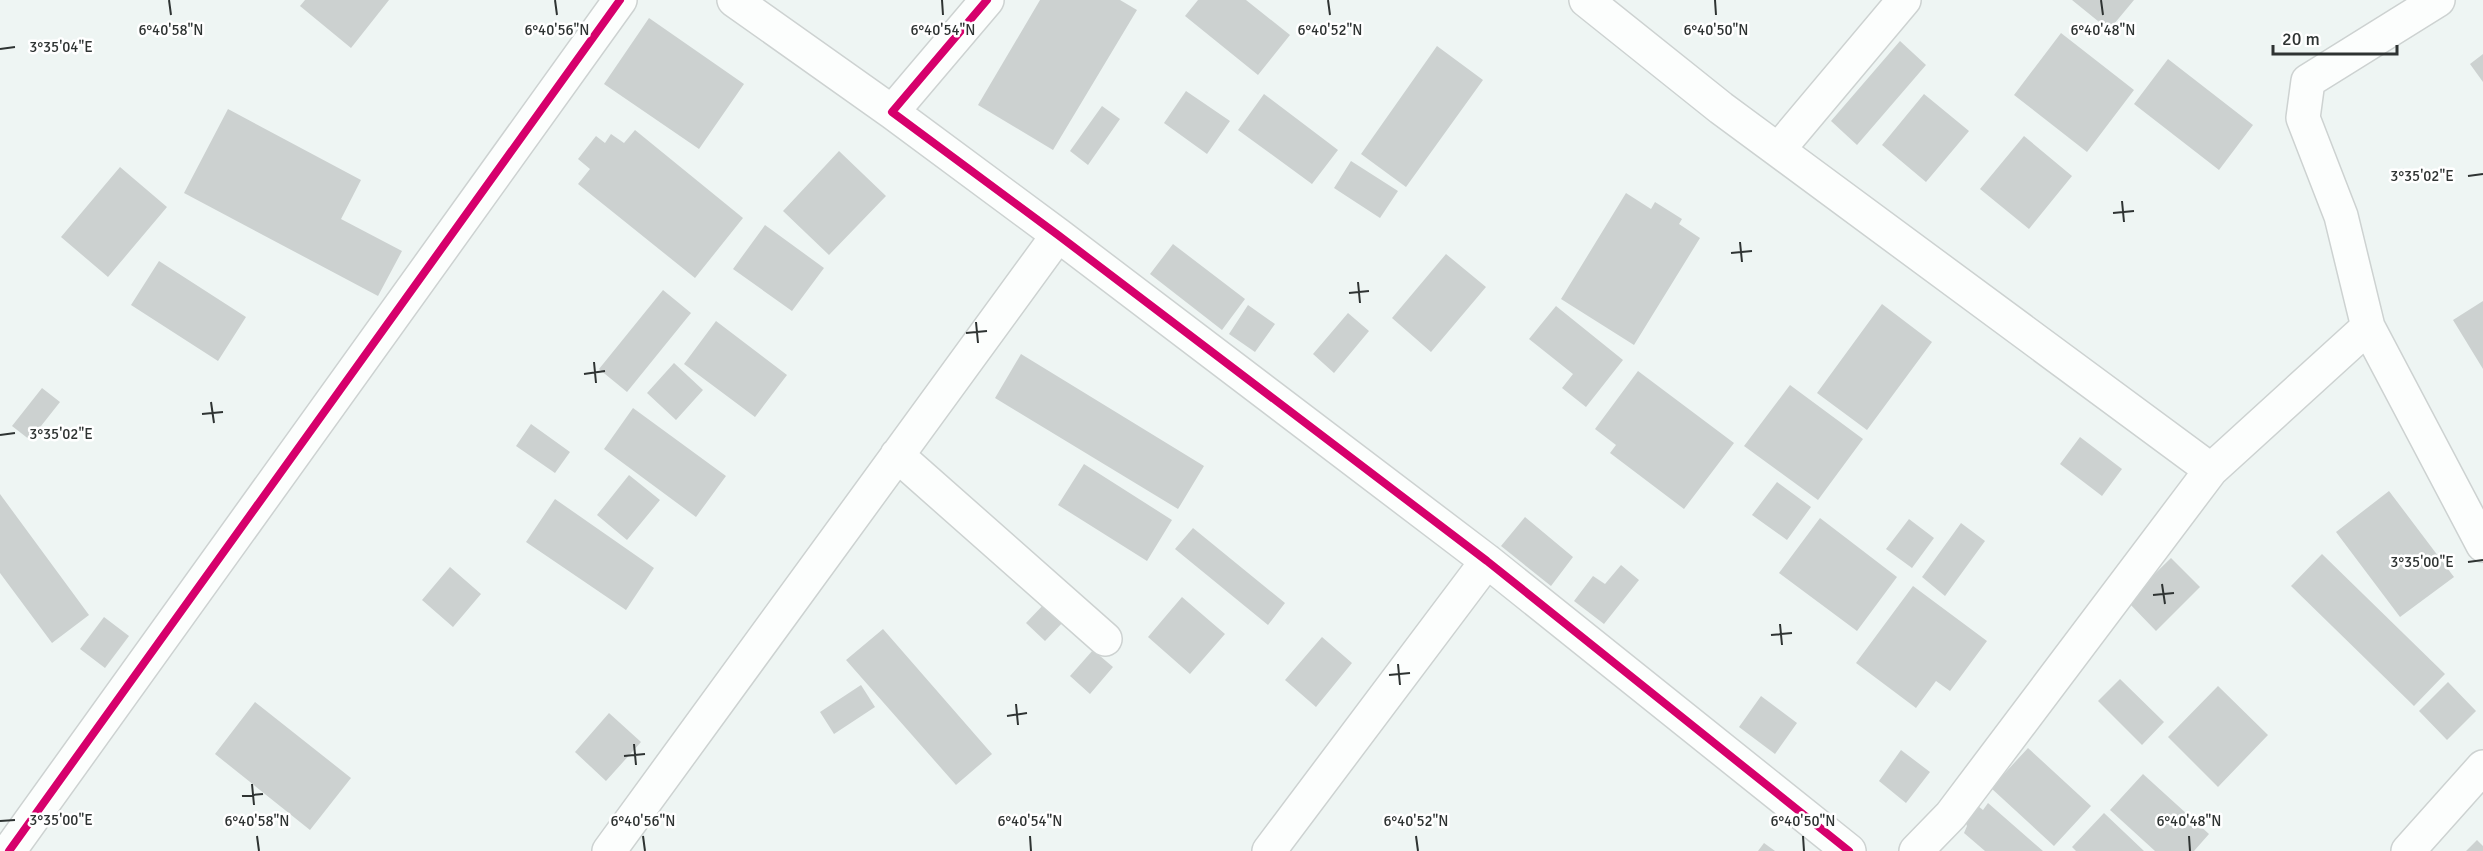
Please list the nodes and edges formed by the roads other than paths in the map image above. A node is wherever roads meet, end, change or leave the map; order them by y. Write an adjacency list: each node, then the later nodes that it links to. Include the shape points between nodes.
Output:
1 (620, 0): 17 (street)
2 (734, 0): 7 (street)
3 (987, 0): 7 (street)
4 (1586, 0): 8 (street)
5 (1904, 0): 8 (street)
6 (2438, 0): 10 (street, via 2308,81 2303,118 2341,216)
7 (892, 112): 9 (street)
8 (1778, 150): 12 (street)
9 (1058, 235): 11 (street); 14 (street)
10 (2368, 327): 12 (street); 13 (street)
11 (897, 455): 15 (street); 18 (street)
12 (2211, 470): 21 (street, via 1951,815)
13 (2483, 545)
14 (1487, 561): 19 (street); 20 (street)
15 (1106, 639)
16 (2483, 767): 22 (street)
17 (9, 851)
18 (609, 851)
19 (1269, 851)
20 (1849, 851)
21 (1916, 851)
22 (2408, 851)

